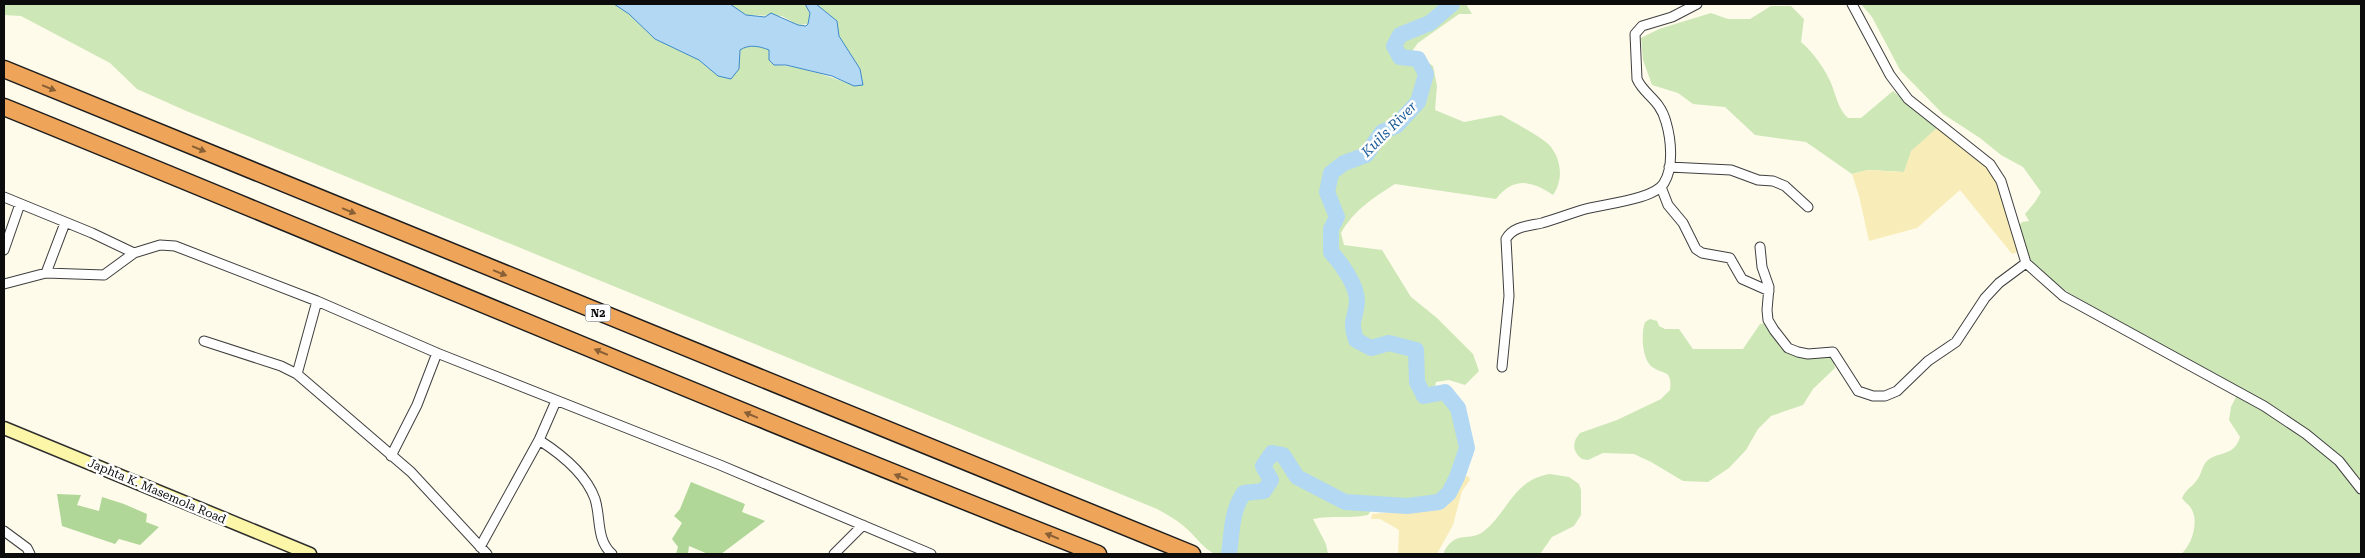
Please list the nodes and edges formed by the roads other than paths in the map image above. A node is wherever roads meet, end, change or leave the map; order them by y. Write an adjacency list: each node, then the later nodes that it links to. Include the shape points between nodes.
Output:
1 (1697, 4): 5 (street, via 1672,17 1642,26 1635,34 1637,79 1659,104 1666,121)
2 (1852, 4): 14 (street, via 1890,75 1908,99 1990,164 2001,181)
3 (4, 69): 39 (highway, N2, one-way to 39)
4 (4, 107): 38 (highway, one-way to 4, via 841,453)
5 (1669, 167): 6 (street); 9 (street, via 1731,170 1758,180 1773,181 1785,186)
6 (1661, 187): 17 (street, via 1668,205 1696,249 1730,258 1742,279); 21 (street, via 1628,201 1583,209 1516,228 1509,233 1505,245 1509,296)
7 (4, 197): 8 (street)
8 (20, 204): 10 (street); 12 (street)
9 (1808, 207)
10 (65, 223): 13 (street); 15 (street)
11 (1760, 247): 17 (street)
12 (4, 250)
13 (134, 253): 15 (street, via 104,275); 18 (street, via 160,245 175,246)
14 (2026, 263): 17 (street, via 1999,282 1950,347 1928,361 1897,391 1885,396 1858,391 1833,352 1808,354 1788,348 1768,320); 27 (street, via 2063,296 2264,406 2306,434 2339,461)
15 (46, 273): 16 (street)
16 (4, 284)
17 (1769, 291)
18 (318, 301): 20 (street); 22 (street)
19 (204, 341): 22 (street)
20 (437, 353): 23 (street); 26 (street, via 417,405)
21 (1502, 367)
22 (297, 374): 26 (street)
23 (556, 401): 25 (street); 28 (street)
24 (4, 428): 33 (main road, Japhta K. Masemola Road)
25 (539, 440): 30 (street); 31 (street, via 577,471 593,494)
26 (391, 456): 30 (street, via 411,472)
27 (2361, 489)
28 (863, 525): 36 (street); 37 (street)
29 (4, 531): 32 (street, via 27,548)
30 (480, 547): 34 (street)
31 (602, 550): 35 (street)
32 (30, 554)
33 (310, 554)
34 (487, 554)
35 (612, 554)
36 (834, 554)
37 (931, 554)
38 (1098, 554)
39 (1192, 554)

